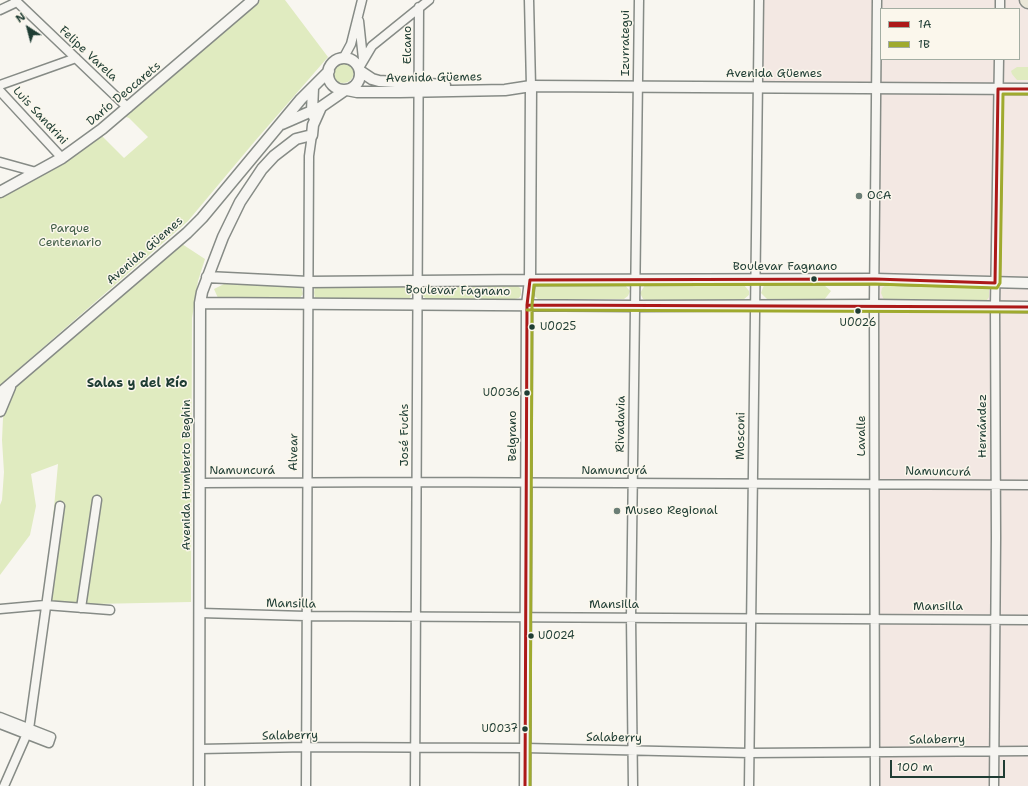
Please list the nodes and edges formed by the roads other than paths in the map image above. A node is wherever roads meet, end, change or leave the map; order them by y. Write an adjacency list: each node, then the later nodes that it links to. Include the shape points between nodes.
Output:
1 (253, 0): 28 (street, Darío Deocarets)
2 (362, 0): 11 (street)
3 (428, 0): 9 (street)
4 (529, 0): 18 (street)
5 (639, 0): 19 (street, Izurrategui)
6 (759, 0): 20 (street, Mosconi)
7 (877, 0): 21 (street, Lavalle)
8 (16, 1): 10 (street); 13 (street, Felipe Varela)
9 (420, 7): 15 (street, via 372,46); 23 (street, Elcano)
10 (0, 10)
11 (358, 18): 12 (street, via 351,44); 15 (street)
12 (344, 57): 15 (street); 16 (street, via 333,63)
13 (76, 58): 17 (street); 28 (street, Felipe Varela)
14 (999, 60): 24 (street, Hernández)
15 (361, 66): 23 (street, Avenida Güemes, via 372,79); 26 (street, via 359,78)
16 (329, 71): 22 (street, Avenida Güemes); 26 (street, via 328,76 333,85)
17 (0, 85)
18 (531, 86): 19 (street, Avenida Güemes); 23 (street, Avenida Güemes); 39 (street, Belgrano)
19 (638, 86): 20 (street, Avenida Güemes); 40 (street, Rivadavia)
20 (758, 87): 21 (street, Avenida Güemes); 41 (street, Mosconi)
21 (877, 87): 24 (street, Avenida Güemes); 37 (street, Lavalle)
22 (313, 88): 29 (street, Alvear); 30 (street, Avenida Güemes)
23 (420, 88): 26 (street, Avenida Güemes, via 358,92); 38 (street, José Fuchs)
24 (998, 89): 25 (street, Avenida Güemes); 43 (street, Hernández)
25 (1028, 89)
26 (346, 90): 29 (street, Avenida Güemes)
27 (0, 91): 32 (street, Luis Sandrini)
28 (128, 108): 32 (street, Darío Deocarets)
29 (316, 113): 30 (street, Avenida Güemes); 31 (street, Alvear)
30 (280, 125): 54 (street, Avenida Güemes, via 187,233)
31 (312, 135): 36 (street, Avenida Humberto Beghin, via 287,144 262,169 231,218); 42 (street, Alvear)
32 (62, 158): 34 (street, Darío Deocarets)
33 (0, 162): 34 (street)
34 (36, 172): 35 (street, Darío Deocarets)
35 (0, 192)
36 (207, 278): 42 (street, Boulevar Fagnano); 45 (street, Avenida Humberto Beghin)
37 (875, 279): 41 (street, Boulevar Fagnano); 43 (street, Boulevar Fagnano); 50 (street, Lavalle)
38 (417, 280): 39 (street, Boulevar Fagnano); 42 (street, Boulevar Fagnano); 46 (street, José Fuchs)
39 (530, 280): 40 (street, Boulevar Fagnano); 48 (street, Belgrano)
40 (635, 280): 41 (street, Boulevar Fagnano); 51 (street, Rivadavia)
41 (757, 280): 49 (street, Mosconi)
42 (308, 282): 47 (street, Alvear)
43 (995, 283): 44 (street, Boulevar Fagnano); 52 (street, Hernández)
44 (1028, 283)
45 (200, 303): 47 (street, Boulevar Fagnano); 58 (street, Avenida Humberto Beghin)
46 (417, 303): 47 (street, Boulevar Fagnano); 48 (street, Boulevar Fagnano); 57 (street, José Fuchs)
47 (309, 305): 59 (street, Alvear)
48 (527, 305): 51 (street, Boulevar Fagnano); 60 (street, Belgrano)
49 (756, 305): 50 (street, Boulevar Fagnano); 51 (street, Boulevar Fagnano); 62 (street, Mosconi)
50 (874, 305): 52 (street, Boulevar Fagnano); 63 (street, Lavalle)
51 (636, 306): 61 (street, Rivadavia)
52 (995, 307): 53 (street, Boulevar Fagnano); 64 (street, Hernández)
53 (1028, 307)
54 (12, 383): 55 (street, Avenida Güemes); 56 (street)
55 (0, 393)
56 (0, 411)
57 (417, 482): 59 (street, Namuncurá); 60 (street, Namuncurá); 74 (street, José Fuchs)
58 (200, 483): 59 (street, Namuncurá); 72 (street, Avenida Humberto Beghin)
59 (306, 483): 73 (street, Alvear)
60 (526, 483): 61 (street, Namuncurá); 75 (street, Belgrano)
61 (632, 484): 62 (street, Namuncurá); 76 (street, Rivadavia)
62 (752, 484): 63 (street, Namuncurá); 77 (street, Mosconi)
63 (874, 484): 64 (street, Namuncurá); 78 (street, Lavalle)
64 (996, 485): 65 (street, Namuncurá); 79 (street, Hernández)
65 (1028, 485)
66 (97, 500): 69 (street)
67 (60, 506): 68 (street)
68 (45, 605): 69 (street); 70 (street); 83 (street)
69 (81, 608): 71 (street)
70 (0, 609)
71 (110, 610)
72 (200, 614): 73 (street, Mansilla); 87 (street, Avenida Humberto Beghin)
73 (305, 616): 74 (street, Mansilla); 84 (street, Alvear)
74 (415, 617): 75 (street, Mansilla); 85 (street, José Fuchs)
75 (525, 617): 76 (street, Mansilla); 86 (street, Belgrano)
76 (630, 617): 77 (street, Mansilla); 88 (street, Rivadavia)
77 (752, 618): 78 (street, Mansilla); 91 (street, Mosconi)
78 (874, 619): 79 (street, Mansilla); 92 (street, Lavalle)
79 (996, 619): 80 (street, Mansilla); 89 (street, Hernández)
80 (1028, 620)
81 (0, 717): 83 (street)
82 (0, 724): 83 (street)
83 (27, 732): 93 (street)
84 (306, 747): 85 (street, Salaberry); 87 (street, Salaberry); 95 (street, Alvear)
85 (415, 748): 86 (street, Salaberry); 96 (street, José Fuchs)
86 (525, 748): 88 (street, Salaberry); 97 (street, Belgrano)
87 (199, 749): 94 (street, Avenida Humberto Beghin)
88 (633, 751): 91 (street, Salaberry); 98 (street, Rivadavia)
89 (994, 751): 90 (street, Salaberry); 92 (street, Salaberry); 101 (street, Hernández)
90 (1028, 751)
91 (749, 753): 92 (street, Salaberry); 99 (street, Mosconi)
92 (875, 753): 100 (street, Lavalle)
93 (4, 786)
94 (199, 786)
95 (306, 786)
96 (415, 786)
97 (525, 786)
98 (633, 786)
99 (749, 786)
100 (875, 786)
101 (994, 786)

